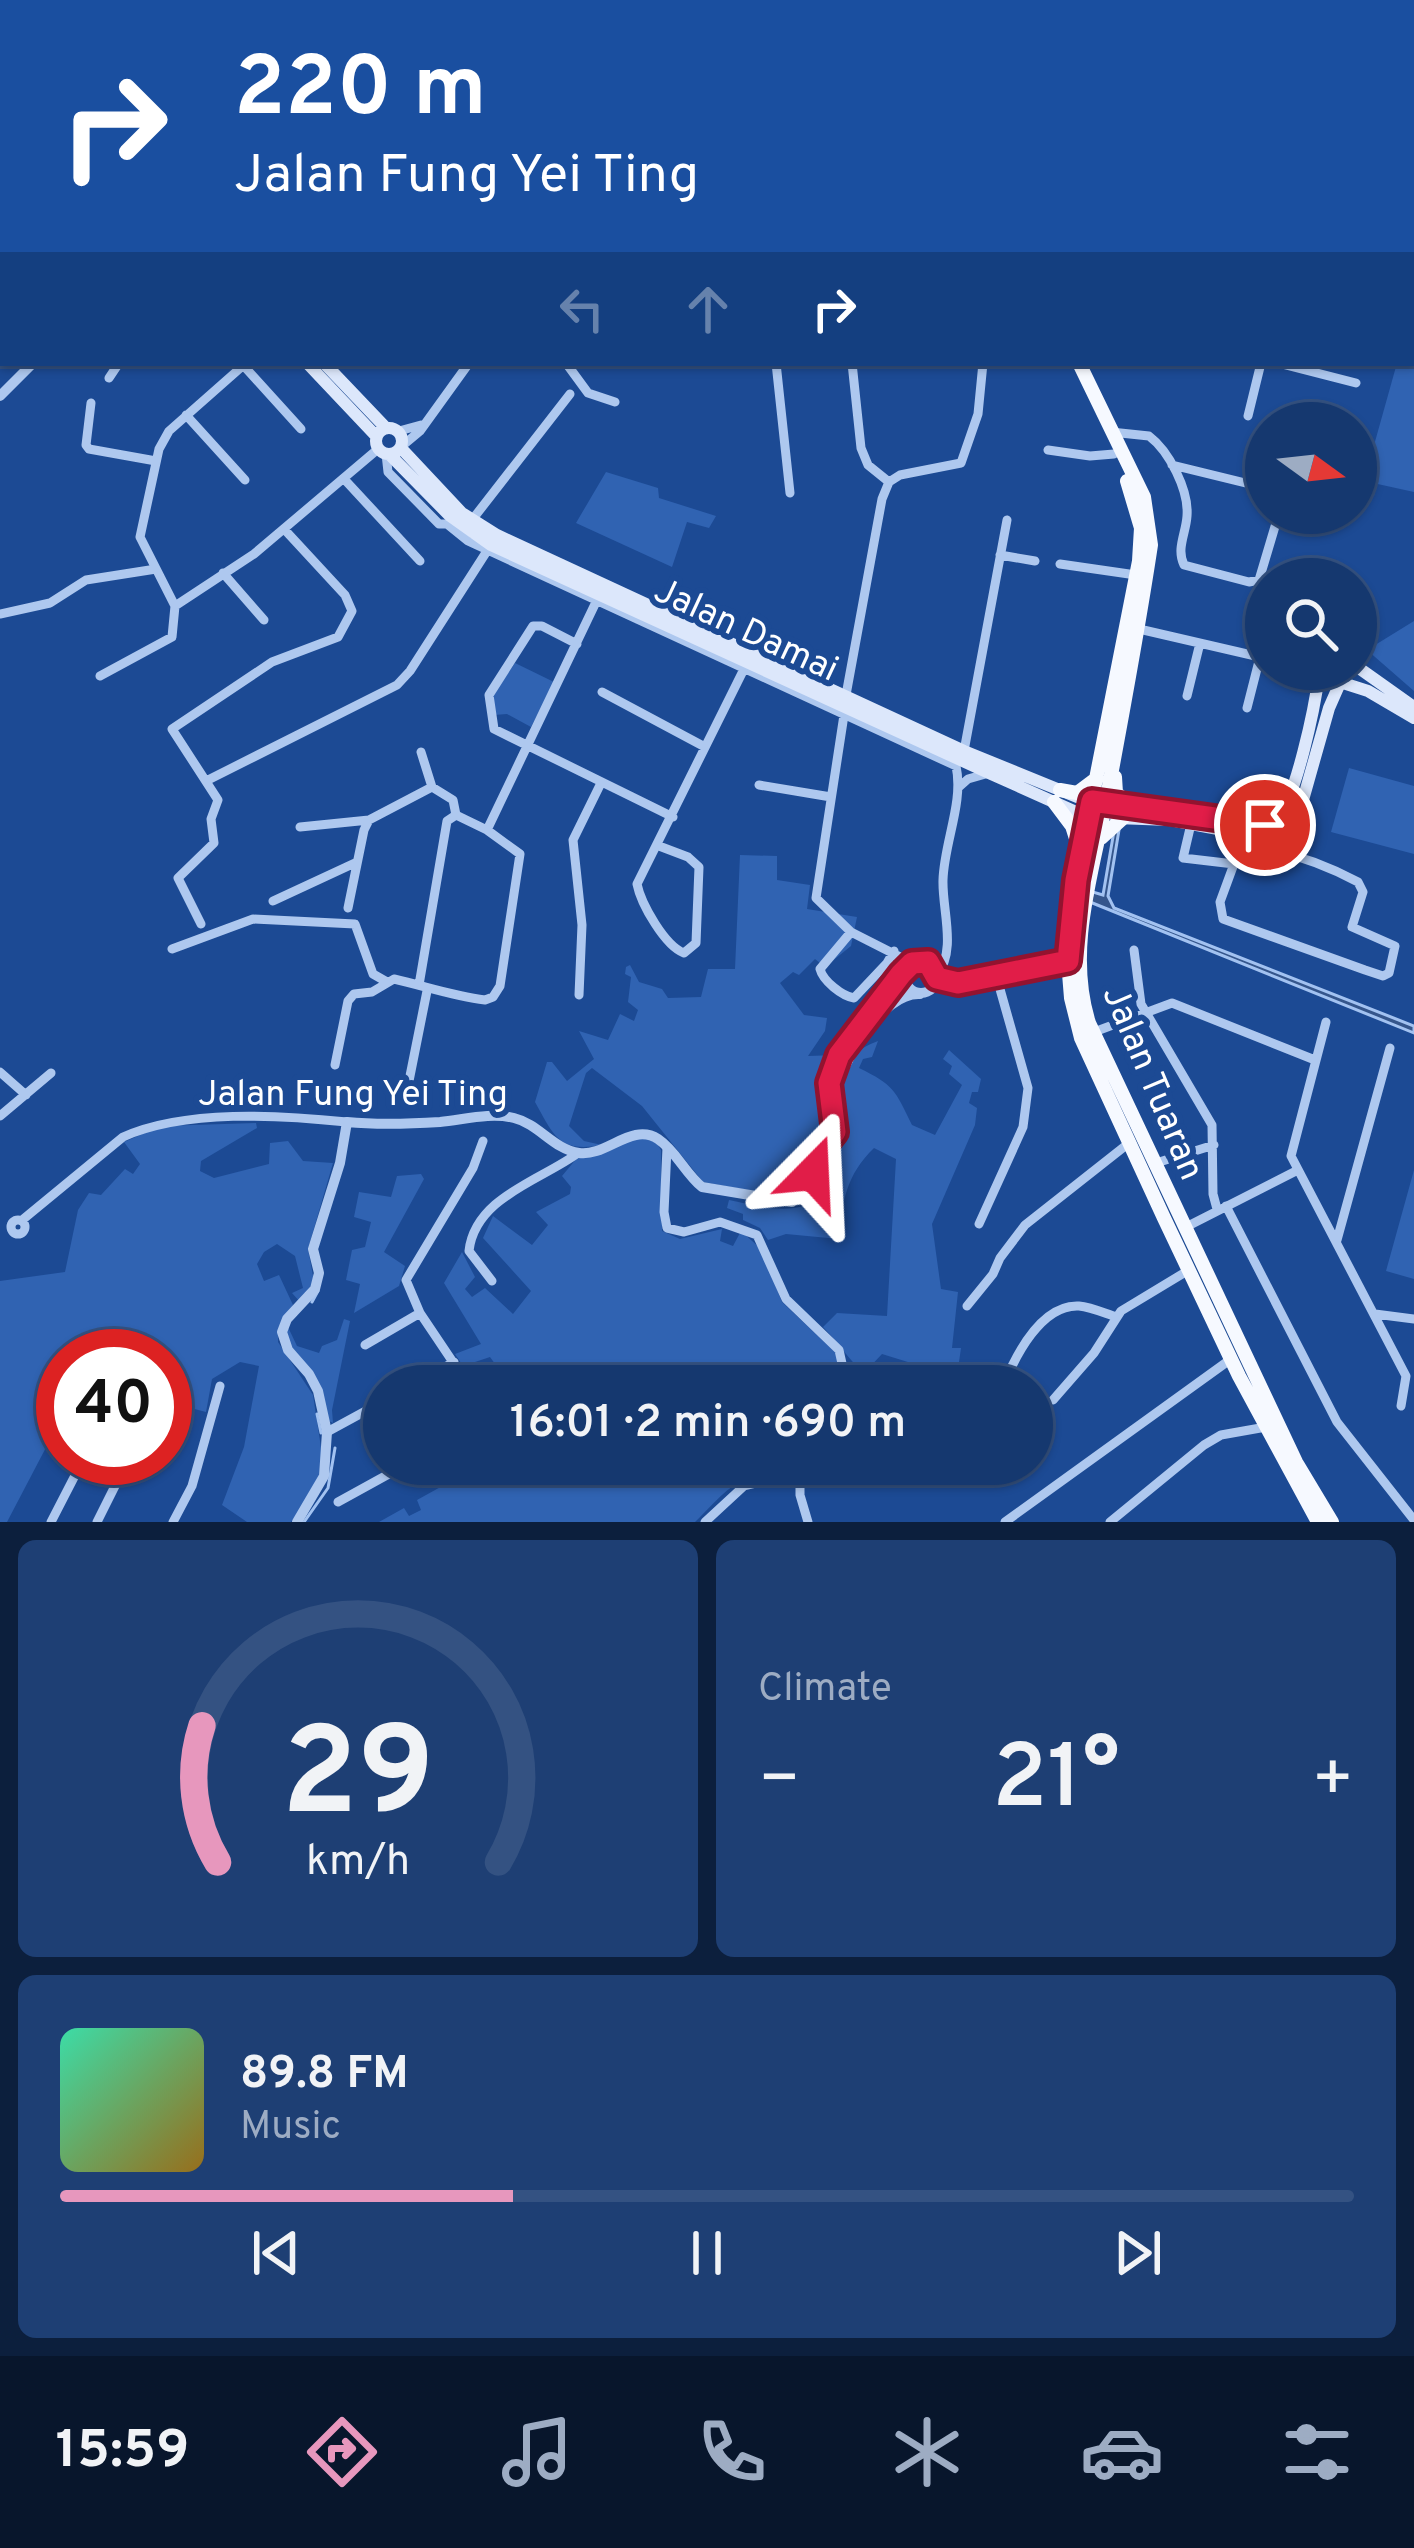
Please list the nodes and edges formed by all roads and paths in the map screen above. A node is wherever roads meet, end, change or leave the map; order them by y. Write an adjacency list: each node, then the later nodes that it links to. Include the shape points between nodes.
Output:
1 (30, 366): 19 (street)
2 (117, 366): 16 (street)
3 (243, 366): 23 (street)
4 (247, 366): 24 (street)
5 (310, 366): 26 (main road, Jalan Damai)
6 (326, 366): 26 (main road, Jalan Damai)
7 (463, 366): 26 (street, via 424,424)
8 (568, 366): 20 (street, via 588,393)
9 (776, 366): 35 (street)
10 (852, 366): 33 (street, via 861,448)
11 (982, 366): 33 (street, via 963,460)
12 (1076, 366): 28 (main road, Jalan Tuaran)
13 (1077, 366): 25 (main road, Jalan Tuaran)
14 (1261, 366): 21 (street)
15 (1290, 366): 17 (street)
16 (109, 378)
17 (1356, 383)
18 (570, 394): 37 (street)
19 (0, 396)
20 (615, 402)
21 (1252, 402)
22 (91, 403): 29 (street, via 89,448)
23 (186, 416): 29 (street, via 162,439); 31 (street)
24 (301, 429)
25 (1111, 432): 30 (street, via 1154,438); 53 (main road, Jalan Tuaran, via 1150,521)
26 (390, 443): 32 (street); 36 (main road, Jalan Damai); 37 (main road, Jalan Damai)
27 (1048, 450): 28 (street)
28 (1114, 454): 48 (main road, Jalan Tuaran, via 1141,528)
29 (156, 461): 46 (street, via 140,537)
30 (1172, 465): 34 (street); 40 (street, via 1188,508 1184,565 1256,582)
31 (245, 480)
32 (345, 480): 39 (street); 44 (street)
33 (889, 482): 63 (street)
34 (1245, 483)
35 (790, 494)
36 (448, 520): 41 (street); 74 (main road, Jalan Damai)
37 (472, 520): 63 (main road, Jalan Damai)
38 (1006, 520): 42 (street)
39 (284, 530): 47 (street); 76 (street, via 345,595 350,619 338,637 272,662 175,725 173,734)
40 (1274, 534)
41 (487, 551): 49 (street); 76 (street, via 397,685)
42 (1000, 555): 43 (street); 72 (street)
43 (1035, 560)
44 (420, 561)
45 (1060, 564): 48 (street)
46 (156, 569): 50 (street); 51 (street, via 86,580 50,603)
47 (223, 573): 50 (street); 52 (street)
48 (1136, 575): 75 (main road, Jalan Tuaran)
49 (596, 602): 55 (street); 56 (street)
50 (175, 606): 57 (street, via 172,637)
51 (0, 614)
52 (264, 620)
53 (1139, 629): 54 (street); 69 (main road, Jalan Tuaran)
54 (1200, 643): 64 (street); 66 (street, via 1260,657)
55 (577, 644): 70 (street); 70 (street, via 533,626 489,695 494,729)
56 (744, 668): 67 (street); 71 (street)
57 (100, 676)
58 (1377, 683): 65 (main road)
59 (1314, 690): 84 (main road, via 1289,797 1275,823)
60 (1339, 690): 88 (main road, via 1292,829 1270,839)
61 (1365, 690): 68 (main road)
62 (602, 692): 71 (street)
63 (846, 695): 72 (main road, Jalan Damai)
64 (1187, 696)
65 (1414, 707)
66 (1247, 709)
67 (844, 715): 80 (street, via 956,766); 82 (street)
68 (1414, 718)
69 (1118, 737): 83 (main road, Jalan Tuaran); 84 (main road, via 1114,789)
70 (527, 745): 77 (street); 90 (street)
71 (705, 747): 86 (street)
72 (964, 751): 81 (main road, Jalan Damai)
73 (422, 752): 79 (street)
74 (989, 773): 80 (street); 81 (main road, Jalan Damai)
75 (1097, 777): 81 (main road); 83 (main road, Jalan Tuaran)
76 (208, 780): 98 (street, via 218,800 214,843 178,878)
77 (601, 783): 86 (street); 111 (street, via 573,840)
78 (759, 785): 82 (street)
79 (432, 787): 85 (street, via 453,800); 87 (street)
80 (959, 787): 106 (street, via 943,865 947,951)
81 (1057, 796): 83 (main road, Jalan Damai); 95 (main road, via 1077,836)
82 (831, 797): 99 (street, via 815,893)
83 (1097, 808): 84 (main road, Jalan Damai); 92 (main road, Jalan Tuaran); 95 (main road, Jalan Tuaran)
84 (1127, 811): 88 (main road); 92 (main road)
85 (455, 815): 90 (street); 108 (street, via 447,821)
86 (673, 817): 91 (street)
87 (369, 820): 89 (street); 93 (street)
88 (1191, 824): 94 (street, via 1183,858)
89 (300, 827)
90 (487, 830): 108 (street, via 520,854 500,986 485,1000)
91 (659, 846): 91 (street, via 637,890 684,953 696,943 699,867)
92 (1096, 851): 110 (main road, Jalan Tuaran)
93 (357, 862): 96 (street); 97 (street)
94 (1234, 864): 94 (street, via 1244,845 1358,882 1364,892 1352,927 1395,946 1389,973 1223,919 1220,902)
95 (1076, 880): 103 (main road, Jalan Tuaran)
96 (273, 901)
97 (348, 908)
98 (201, 924)
99 (851, 932): 102 (street); 102 (street, via 820,969 847,997)
100 (172, 949): 107 (street, via 254,919 355,924 373,974)
101 (1134, 950): 112 (street)
102 (894, 951): 104 (street)
103 (1068, 961): 105 (street); 110 (main road); 126 (main road, Jalan Tuaran, via 1081,1038)
104 (910, 965): 106 (street, via 928,962); 109 (street, via 905,982); 118 (street)
105 (996, 974): 106 (street, via 958,983); 134 (street, via 1028,1088 1023,1127)
106 (937, 976): 109 (street)
107 (387, 982): 108 (street); 117 (street, via 350,996)
108 (423, 988): 121 (street)
109 (920, 994): 118 (street, via 894,1000)
110 (1080, 994): 114 (main road, Jalan Tuaran)
111 (579, 995)
112 (1144, 1011): 114 (street); 116 (street, via 1172,1003); 127 (street, via 1209,1118)
113 (1326, 1022): 116 (street)
114 (1094, 1032): 130 (main road, Jalan Tuaran)
115 (1390, 1048): 136 (street)
116 (1315, 1060): 131 (street, via 1291,1156)
117 (335, 1065)
118 (840, 1065): 128 (street, via 833,1138 792,1202 702,1187)
119 (0, 1072): 122 (street)
120 (51, 1073): 122 (street)
121 (409, 1081)
122 (26, 1095): 123 (street)
123 (0, 1116)
124 (347, 1122): 129 (street, Jalan Fung Yei Ting, via 507,1117); 133 (street, Jalan Fung Yei Ting, via 212,1119 138,1130); 157 (street, via 313,1249 315,1289 282,1332 318,1391)
125 (483, 1141): 140 (street, via 406,1280)
126 (1129, 1143): 137 (main road, Jalan Tuaran); 139 (street, via 1025,1225)
127 (1214, 1145): 130 (street); 132 (street, via 1213,1194)
128 (667, 1148): 129 (street, via 637,1134); 149 (street, via 667,1228 719,1222 757,1235 786,1299 839,1351)
129 (578, 1153): 138 (street, via 503,1197 478,1226 469,1251)
130 (1156, 1163): 135 (main road, Jalan Tuaran)
131 (1296, 1171): 132 (street); 136 (street)
132 (1221, 1208): 135 (street); 164 (street, via 1337,1422)
133 (21, 1221)
134 (979, 1224)
135 (1186, 1226): 144 (main road, Jalan Tuaran)
136 (1337, 1240): 141 (street)
137 (1189, 1270): 142 (street); 146 (main road, Jalan Tuaran)
138 (491, 1281)
139 (967, 1306)
140 (420, 1313): 145 (street); 147 (street)
141 (1375, 1314): 143 (street); 154 (street, via 1406,1376)
142 (1116, 1317): 150 (street, via 1082,1306 1058,1311); 153 (street)
143 (1414, 1318)
144 (1237, 1331): 151 (main road, via 1232,1339 1248,1374); 174 (main road, Jalan Tuaran)
145 (365, 1345)
146 (1231, 1359): 151 (main road, Jalan Tuaran); 171 (street)
147 (454, 1363): 148 (street)
148 (450, 1365)
149 (843, 1365)
150 (1014, 1365)
151 (1239, 1376): 156 (main road, Jalan Tuaran)
152 (220, 1386): 167 (street, via 192,1486)
153 (1053, 1400)
154 (1401, 1406)
155 (363, 1412): 157 (street)
156 (1266, 1427): 172 (street, via 1204,1445); 173 (main road, Jalan Tuaran)
157 (326, 1432): 168 (street, via 324,1476)
158 (70, 1485): 165 (street)
159 (116, 1485): 166 (street)
160 (369, 1485): 163 (street)
161 (747, 1485): 169 (street)
162 (801, 1485): 170 (street)
163 (338, 1502)
164 (1414, 1520)
165 (51, 1522)
166 (97, 1522)
167 (173, 1522)
168 (297, 1522)
169 (706, 1522)
170 (808, 1522)
171 (1005, 1522)
172 (1110, 1522)
173 (1318, 1522)
174 (1332, 1522)

